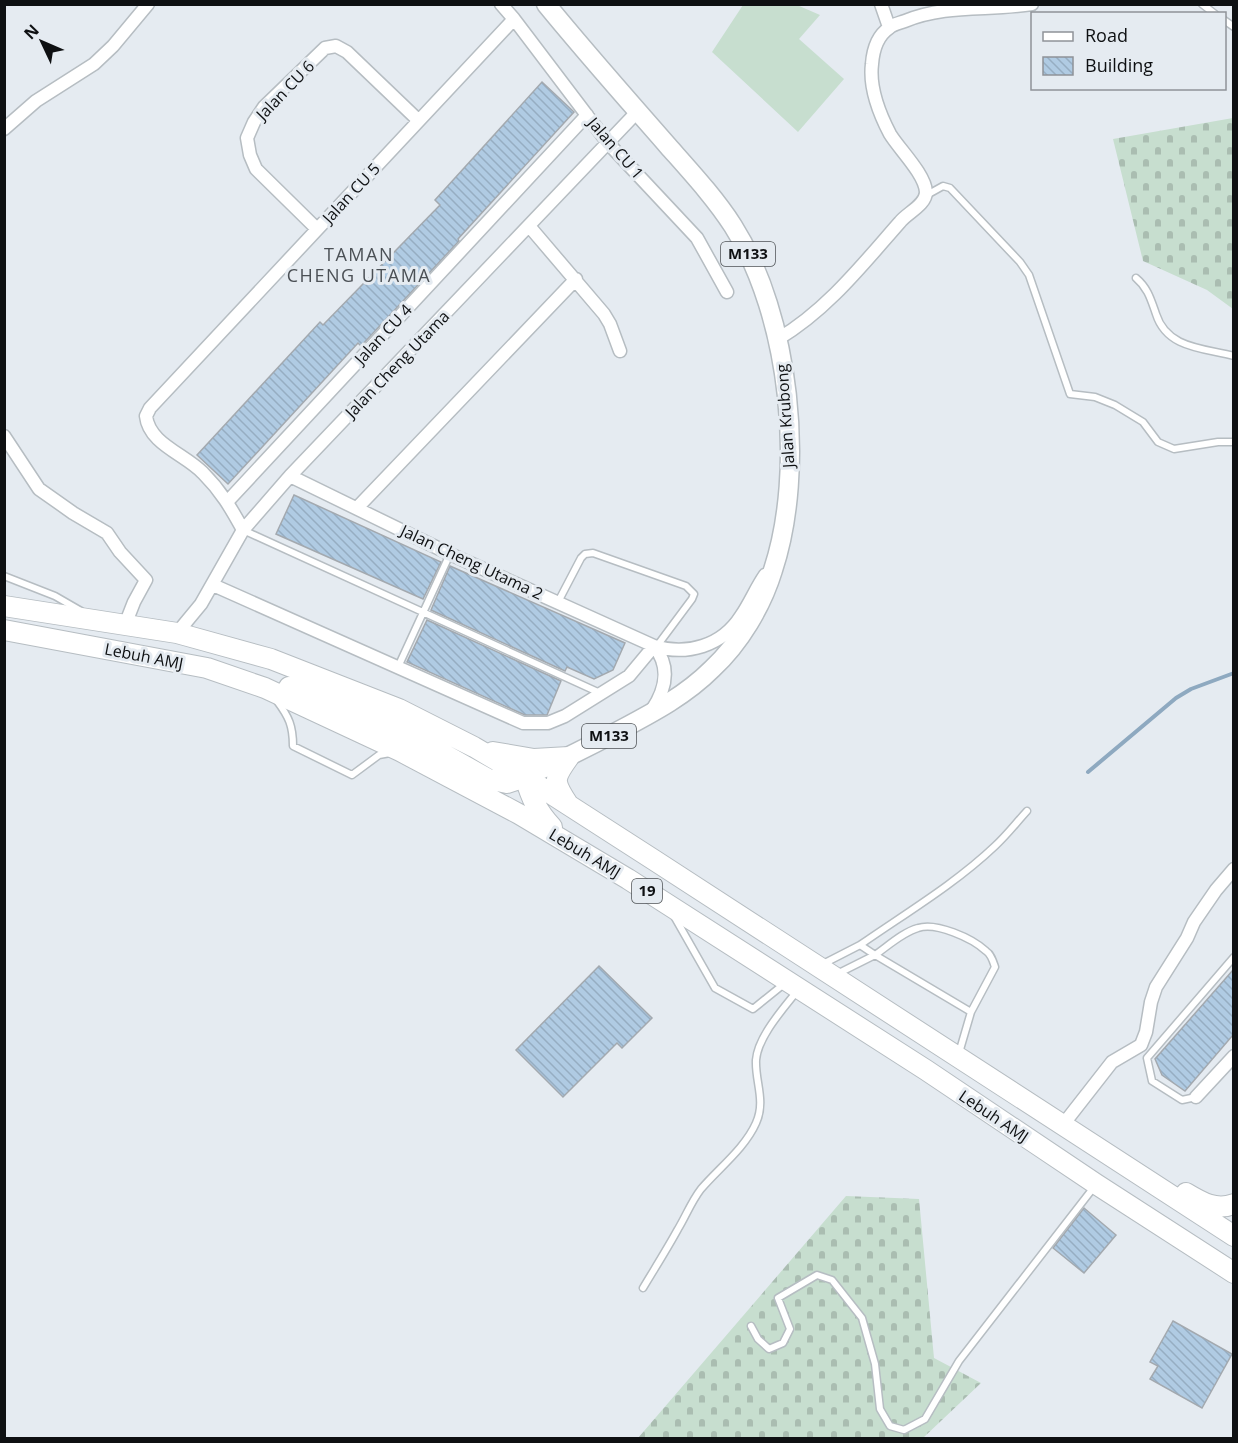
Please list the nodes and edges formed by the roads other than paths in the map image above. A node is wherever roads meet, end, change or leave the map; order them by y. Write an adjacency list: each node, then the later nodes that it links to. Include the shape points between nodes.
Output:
1 (148, 4): 11 (street, via 94,64 36,101)
2 (501, 4): 6 (street, Jalan CU 1)
3 (546, 4): 8 (main road, Jalan Krubong / M133)
4 (881, 4): 7 (street)
5 (1032, 4): 7 (street, via 950,9)
6 (514, 18): 9 (street, Jalan CU 1); 10 (street, Jalan CU 5)
7 (889, 27): 13 (street, via 873,51 874,94 887,128 921,177)
8 (638, 111): 12 (street, Jalan Cheng Utama); 19 (main road, Jalan Krubong / M133, via 734,228 761,285)
9 (587, 115): 12 (street, Jalan CU 1); 25 (street, Jalan CU 4)
10 (418, 120): 15 (street, Jalan CU 5); 15 (street, Jalan CU 6, via 336,46 325,48 264,107 247,138 256,169)
11 (4, 129)
12 (608, 143): 14 (street, Jalan Cheng Utama); 18 (street, Jalan CU 1, via 697,238)
13 (924, 196): 19 (street, via 814,314); 23 (lane, via 943,186 950,188 1020,262 1029,275 1070,394 1095,397 1115,405 1143,422 1158,442 1174,449)
14 (529, 226): 17 (street); 24 (street, Jalan Cheng Utama)
15 (317, 229): 25 (street, Jalan CU 5, via 146,416 156,438 186,458)
16 (1136, 278): 21 (lane, via 1173,339)
17 (576, 279): 20 (street, via 610,324); 26 (street)
18 (727, 292)
19 (778, 339): 29 (main road, Jalan Krubong / M133, via 789,420 790,470)
20 (620, 351)
21 (1233, 356)
22 (4, 436): 38 (street, via 39,489 107,533 146,580)
23 (1233, 442)
24 (290, 476): 26 (street, Jalan Cheng Utama 2); 27 (street, Jalan Cheng Utama)
25 (228, 501): 27 (street)
26 (357, 508): 28 (street, Jalan Cheng Utama 2)
27 (243, 530): 31 (street, Jalan Cheng Utama); 36 (lane)
28 (450, 554): 33 (street, Jalan Cheng Utama 2); 36 (lane)
29 (774, 567): 41 (street, Jalan Cheng Utama 2, via 741,617 720,638 683,651); 46 (main road, Jalan Krubong / M133, via 752,617 727,653 698,682)
30 (4, 576): 37 (lane, via 55,596)
31 (213, 585): 40 (street, Jalan Cheng Utama); 42 (street)
32 (4, 595): 35 (street)
33 (558, 602): 41 (street, Jalan Cheng Utama 2); 41 (lane, via 580,558 593,553 686,586 694,594 692,599)
34 (4, 606): 35 (highway, Lebuh AMJ / 19)
35 (45, 612): 37 (highway, Lebuh AMJ / 19)
36 (423, 613): 42 (lane); 45 (lane)
37 (100, 621): 38 (highway, Lebuh AMJ / 19)
38 (125, 625): 40 (highway, Lebuh AMJ / 19)
39 (4, 630): 43 (highway, Lebuh AMJ / 19)
40 (177, 633): 47 (highway, Lebuh AMJ / 19, via 292,667 399,709)
41 (656, 646): 45 (street, via 629,676); 46 (street, via 666,670 662,693)
42 (398, 667): 45 (street, via 523,723 556,720)
43 (207, 668): 44 (highway, Lebuh AMJ / 19); 50 (highway, via 319,697 424,743 488,779 507,783)
44 (265, 688): 48 (highway, Lebuh AMJ / 19); 48 (lane, via 288,716 293,730 292,746 352,775 379,755)
45 (602, 694)
46 (649, 715): 49 (main road, Jalan Krubong / M133)
47 (443, 732): 49 (highway, via 499,754 534,759); 50 (highway, Lebuh AMJ / 19)
48 (400, 752): 53 (highway, Lebuh AMJ / 19)
49 (569, 757): 50 (main road, Jalan Krubong / M133); 51 (highway, via 557,774 557,788)
50 (525, 777): 51 (highway, Lebuh AMJ / 19); 53 (highway, via 539,813)
51 (568, 804): 59 (highway, Lebuh AMJ / 19)
52 (1027, 811): 56 (lane, via 997,845 964,872)
53 (564, 840): 55 (highway, Lebuh AMJ / 19)
54 (1233, 869): 65 (street, via 1194,922 1156,987 1141,1045 1112,1062)
55 (668, 905): 60 (highway, Lebuh AMJ / 19); 60 (lane, via 715,988 753,1009)
56 (860, 945): 57 (lane); 59 (lane)
57 (875, 955): 59 (lane); 61 (lane); 61 (lane, via 915,928 927,925 972,941 988,952 995,966)
58 (1233, 957): 64 (lane, via 1147,1058 1152,1081 1182,1100)
59 (824, 972): 63 (highway, Lebuh AMJ / 19)
60 (793, 985): 67 (highway, Lebuh AMJ / 19); 72 (lane, via 759,1046 756,1069 762,1100 755,1126 688,1208)
61 (971, 1012): 63 (lane)
62 (1233, 1056): 64 (street)
63 (958, 1058): 65 (highway, Lebuh AMJ / 19)
64 (1196, 1097)
65 (1062, 1126): 66 (highway, Lebuh AMJ / 19)
66 (1129, 1170): 68 (highway, via 1146,1172 1216,1207); 70 (highway, Lebuh AMJ / 19)
67 (1096, 1184): 69 (highway, Lebuh AMJ / 19); 73 (lane, via 959,1361 925,1419 904,1430 890,1426 880,1409 875,1364 862,1318 832,1280 817,1275 778,1298 790,1329 783,1343 769,1348)
68 (1233, 1204)
69 (1130, 1206): 70 (highway, via 1157,1213 1208,1242 1218,1244); 71 (highway, Lebuh AMJ / 19)
70 (1233, 1238)
71 (1233, 1273)
72 (643, 1288)
73 (751, 1326)

